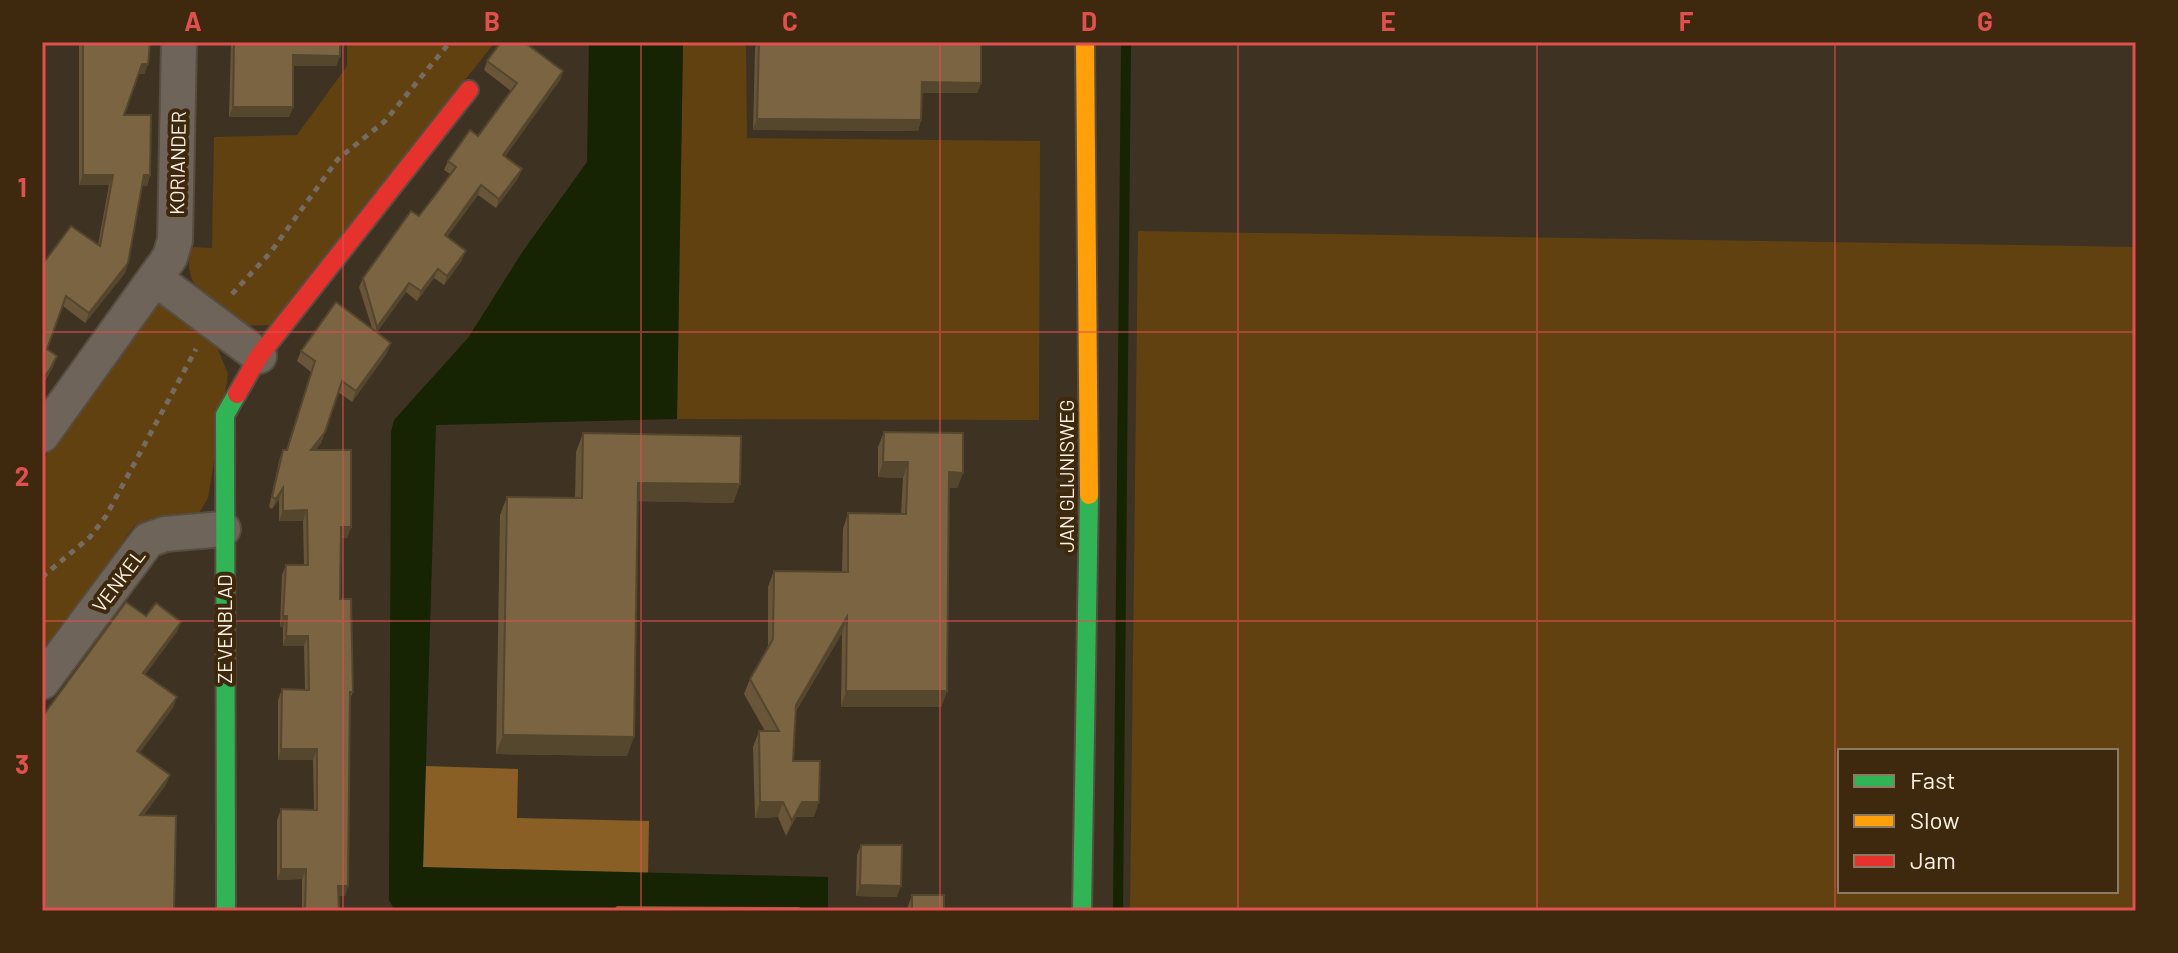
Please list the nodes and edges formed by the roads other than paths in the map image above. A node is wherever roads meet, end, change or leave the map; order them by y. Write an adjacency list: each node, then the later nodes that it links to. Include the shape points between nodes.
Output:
1 (179, 42): 4 (street, KORIANDER, via 175,240)
2 (1085, 42): 10 (street, JAN GLIJNISWEG, via 1090,423)
3 (469, 90): 5 (street, ZEVENBLAD)
4 (156, 279): 5 (street); 6 (street, KORIANDER)
5 (259, 356): 7 (street, ZEVENBLAD, via 225,415)
6 (42, 435)
7 (223, 529): 8 (street, VENKEL, via 148,540); 9 (street, ZEVENBLAD)
8 (42, 682)
9 (226, 911)
10 (1082, 911)

